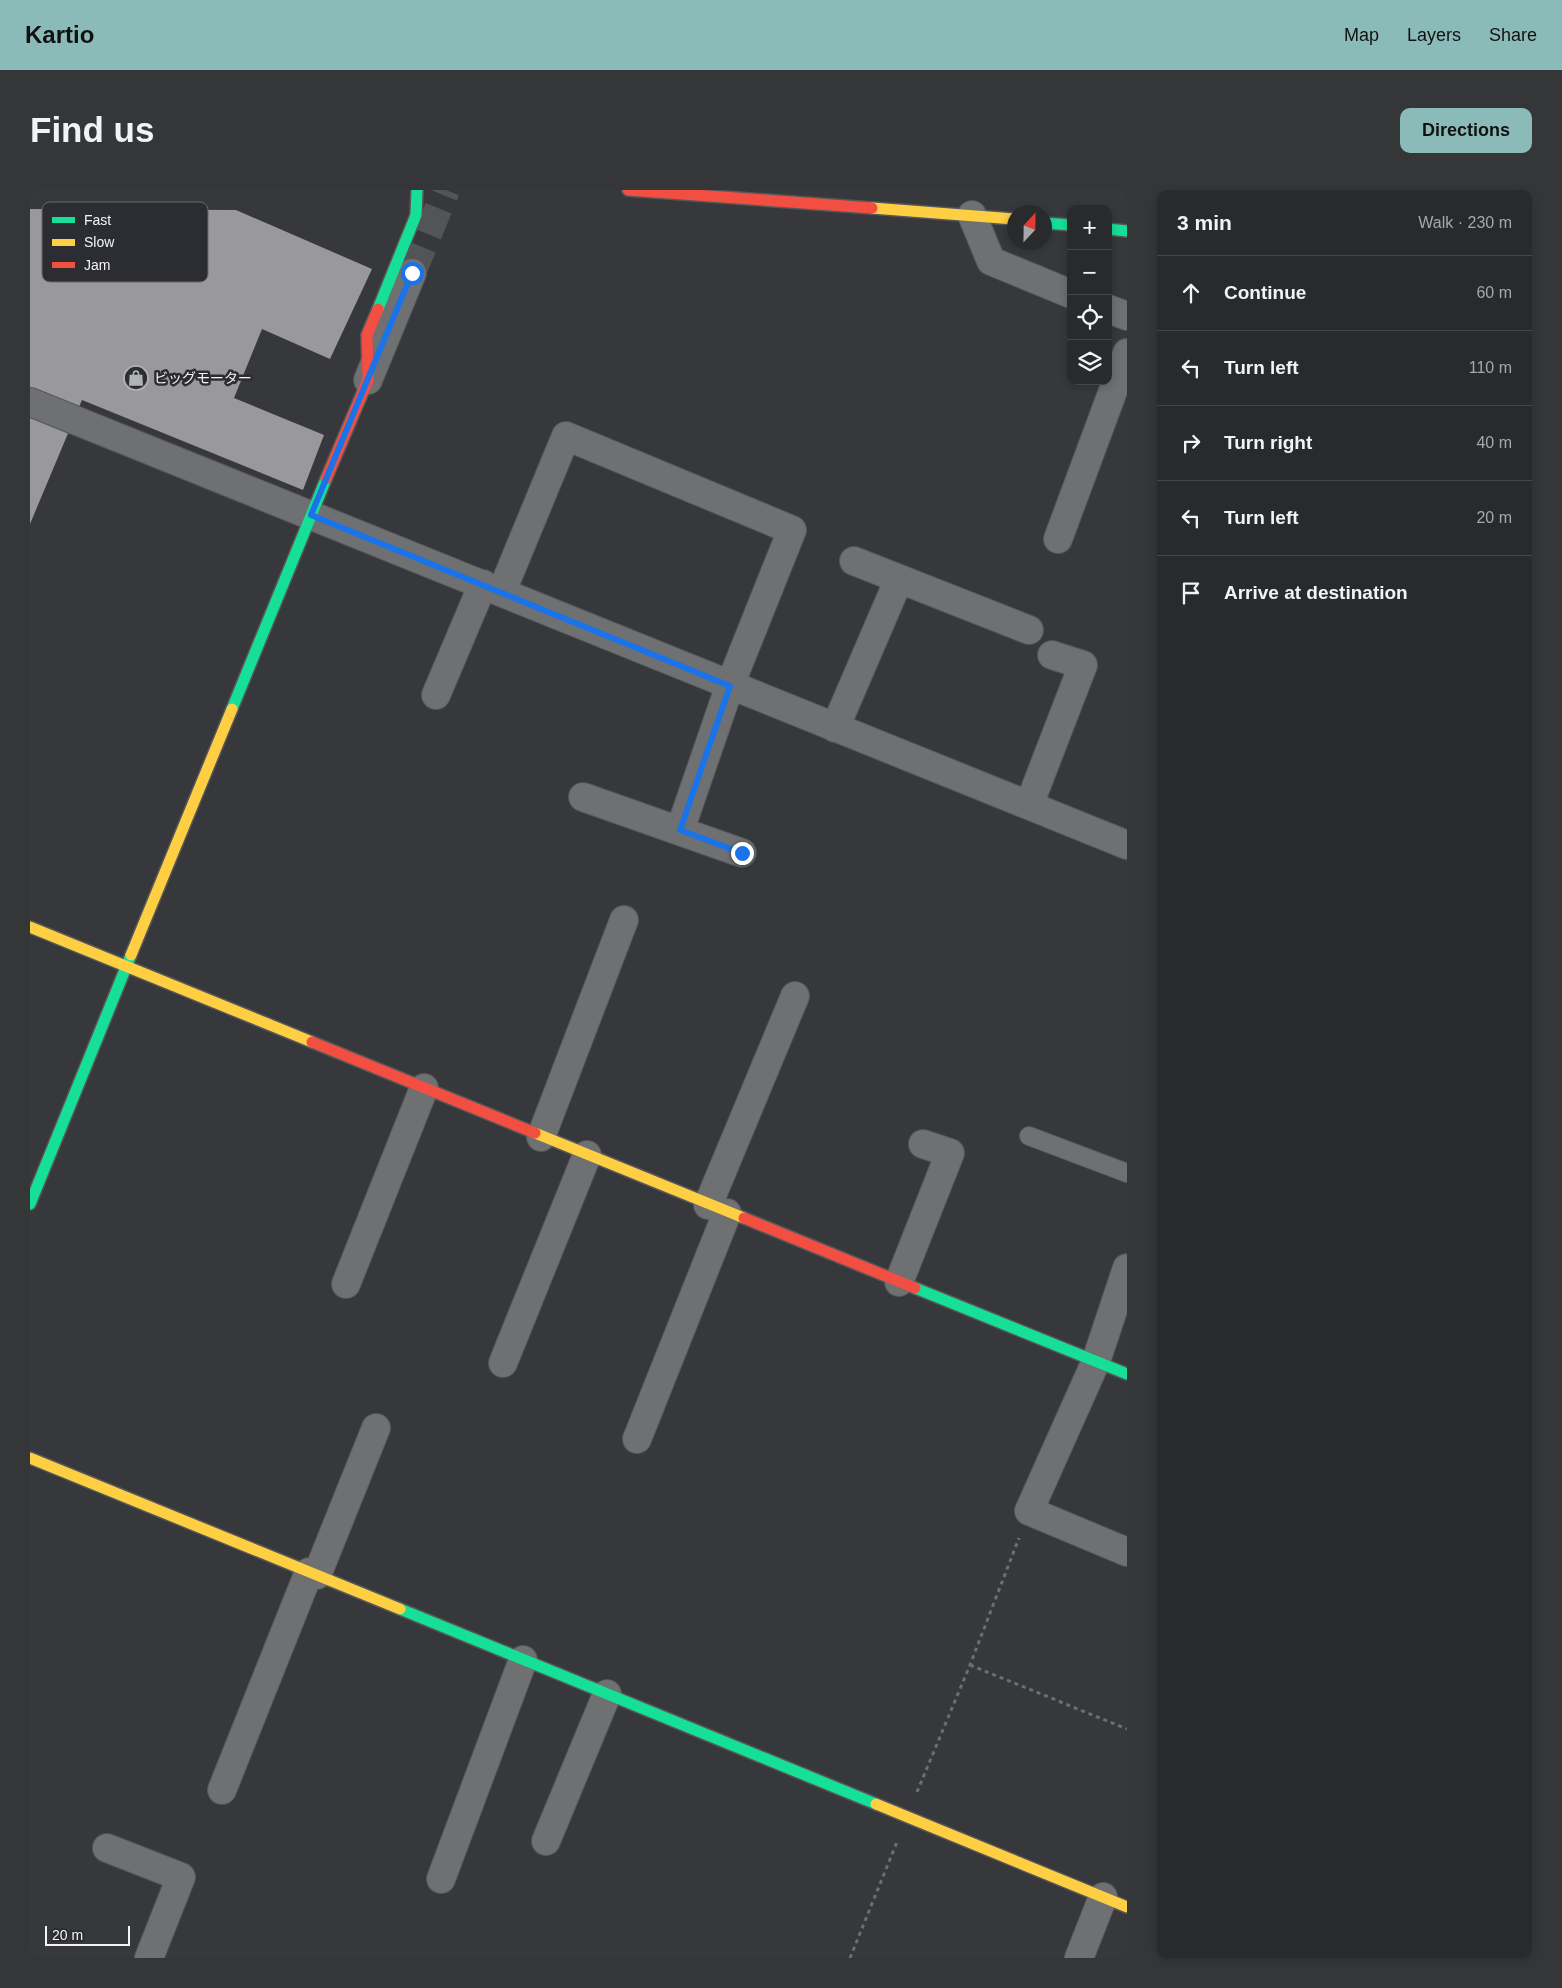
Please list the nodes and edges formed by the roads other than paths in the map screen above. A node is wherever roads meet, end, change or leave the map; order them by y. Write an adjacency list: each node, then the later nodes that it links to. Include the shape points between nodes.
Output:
1 (417, 190): 14 (main road, via 416,215 367,335)
2 (628, 190): 3 (main road)
3 (972, 215): 4 (main road); 10 (street, via 991,261)
4 (1007, 219)
5 (1052, 223): 6 (main road)
6 (1067, 225)
7 (1112, 229): 8 (main road)
8 (1127, 231)
9 (412, 273): 14 (street)
10 (1067, 292)
11 (1112, 310): 12 (street)
12 (1127, 316)
13 (1127, 353): 17 (street)
14 (368, 380): 16 (main road)
15 (30, 402): 16 (street)
16 (311, 515): 20 (street); 33 (main road)
17 (1058, 539)
18 (854, 561): 19 (street)
19 (899, 578): 21 (street); 25 (street)
20 (493, 588): 23 (street); 23 (street, via 566,436 774,522 792,530); 24 (street)
21 (1029, 630)
22 (1052, 655): 27 (street, via 1082,665)
23 (730, 686): 25 (street); 28 (street)
24 (436, 695)
25 (835, 728): 27 (street)
26 (584, 796): 28 (street)
27 (1029, 805): 29 (street)
28 (680, 830): 30 (street)
29 (1127, 845)
30 (742, 853)
31 (624, 920): 37 (street)
32 (30, 928): 33 (main road)
33 (126, 966): 35 (main road); 41 (main road)
34 (795, 996): 42 (street)
35 (424, 1088): 37 (main road); 45 (street)
36 (1029, 1136): 40 (lane)
37 (541, 1137): 39 (main road)
38 (923, 1144): 44 (street, via 950,1153)
39 (587, 1155): 42 (main road); 47 (street)
40 (1127, 1172)
41 (30, 1204)
42 (717, 1209): 44 (main road); 50 (street)
43 (1127, 1268): 46 (street)
44 (899, 1282): 46 (main road)
45 (346, 1284)
46 (1096, 1361): 48 (main road); 52 (street, via 1029,1511)
47 (503, 1362)
48 (1127, 1374)
49 (376, 1428): 53 (street)
50 (637, 1438)
51 (30, 1458): 53 (main road)
52 (1127, 1552)
53 (313, 1574): 54 (main road); 56 (street)
54 (523, 1660): 55 (main road); 59 (street)
55 (607, 1694): 57 (street); 60 (main road)
56 (222, 1790)
57 (546, 1841)
58 (107, 1848): 61 (street, via 181,1877)
59 (440, 1880)
60 (1115, 1902): 62 (street)
61 (149, 1958)
62 (1079, 1958)

